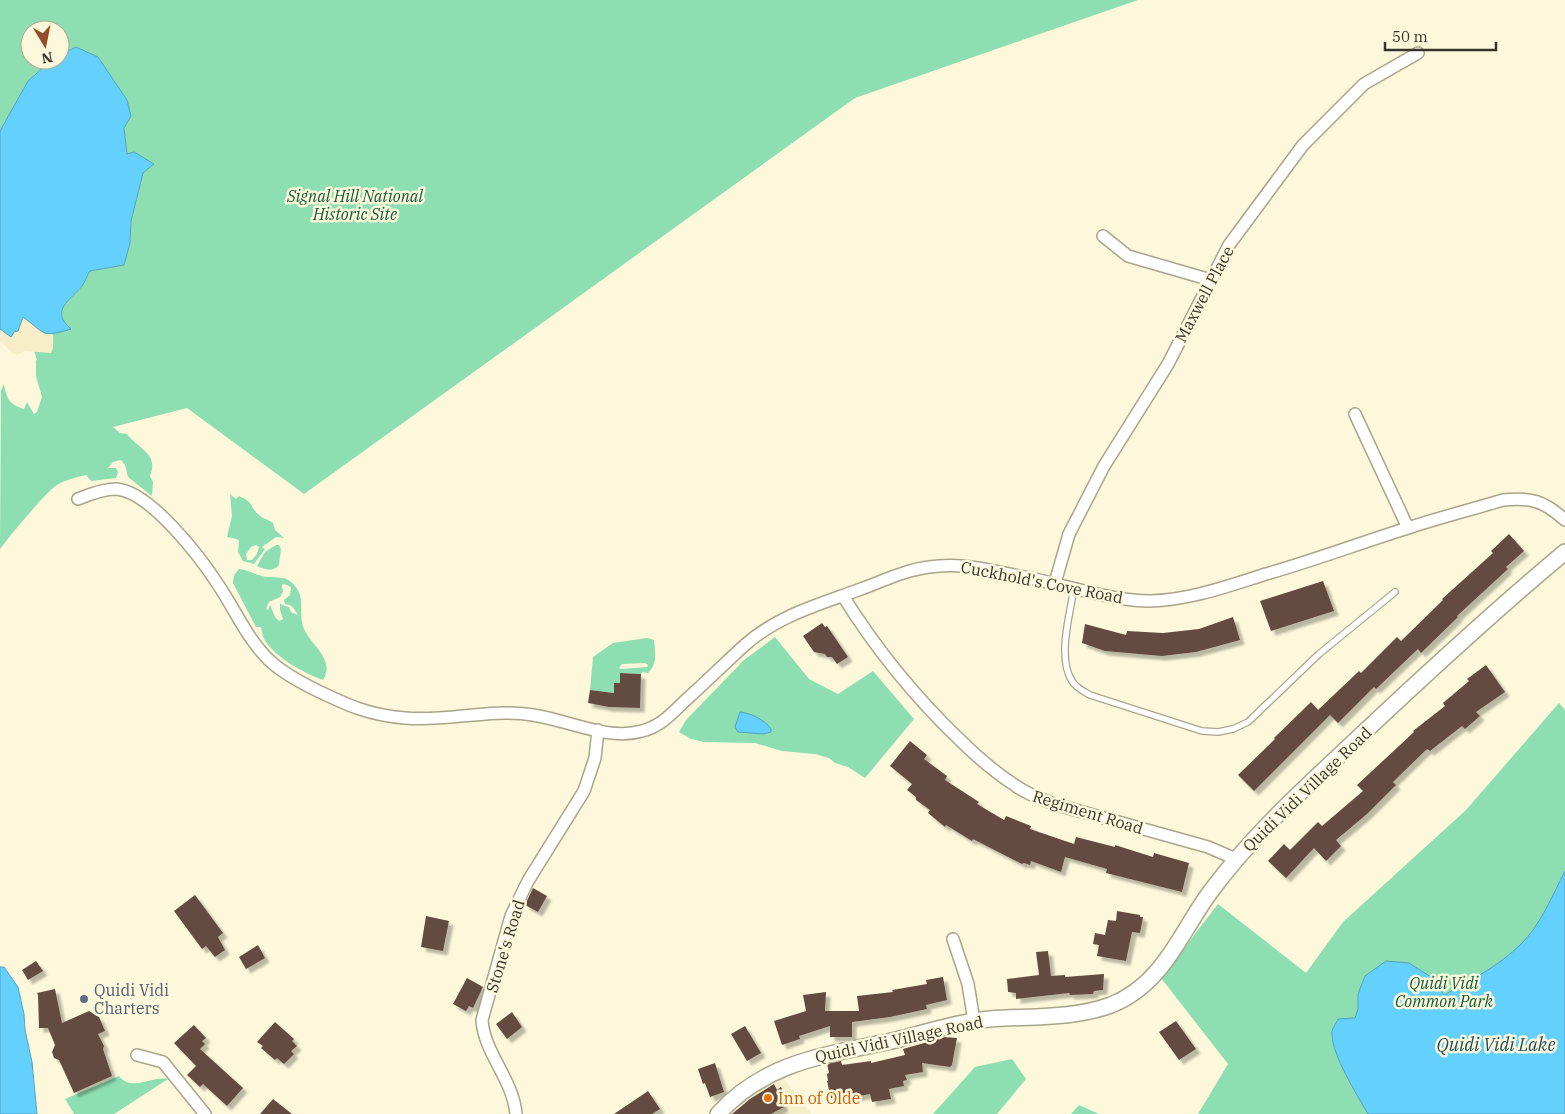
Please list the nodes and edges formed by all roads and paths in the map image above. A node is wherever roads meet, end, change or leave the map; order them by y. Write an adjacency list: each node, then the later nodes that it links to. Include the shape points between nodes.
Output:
1 (1418, 53): 3 (street, Maxwell Place, via 1364,84 1303,145 1229,245)
2 (1104, 236): 3 (street, via 1128,256)
3 (1210, 280): 9 (street, Maxwell Place, via 1168,364 1104,466 1069,534)
4 (1355, 414): 7 (street)
5 (78, 499): 13 (street, Cuckhold's Cove Road, via 118,489 135,494 146,502 169,523 200,560 266,658 302,683 335,700 370,713 406,718 502,712 532,714)
6 (1565, 520): 7 (street, Cuckhold's Cove Road, via 1546,505 1519,499 1503,500)
7 (1408, 528): 10 (street, Cuckhold's Cove Road, via 1346,550 1177,598 1143,600)
8 (1565, 552): 14 (street, Quidi Vidi Village Road, via 1413,687 1260,832)
9 (1054, 583): 10 (street, Cuckhold's Cove Road); 12 (street, Cuckhold's Cove Road, via 980,568 943,565 910,571)
10 (1074, 588): 11 (lane, via 1065,661 1072,681 1079,689 1165,720 1202,731 1218,732 1248,722 1319,654)
11 (1395, 592)
12 (843, 596): 13 (street, Cuckhold's Cove Road, via 788,616 765,630 659,725 640,732); 14 (street, Regiment Road, via 886,660 939,720 970,750 1016,786 1054,804 1208,847)
13 (598, 730): 19 (street, Stone's Road, via 595,758 584,791 528,881 512,916 482,1020 483,1032 512,1092)
14 (1236, 859): 16 (street, Quidi Vidi Village Road, via 1209,893 1162,966 1149,980 1114,1004 1078,1013)
15 (953, 939): 16 (street, via 968,984)
16 (974, 1021): 20 (street, Quidi Vidi Village Road, via 781,1068 741,1093)
17 (137, 1055): 18 (street, via 164,1062)
18 (205, 1114)
19 (516, 1114)
20 (718, 1114)

